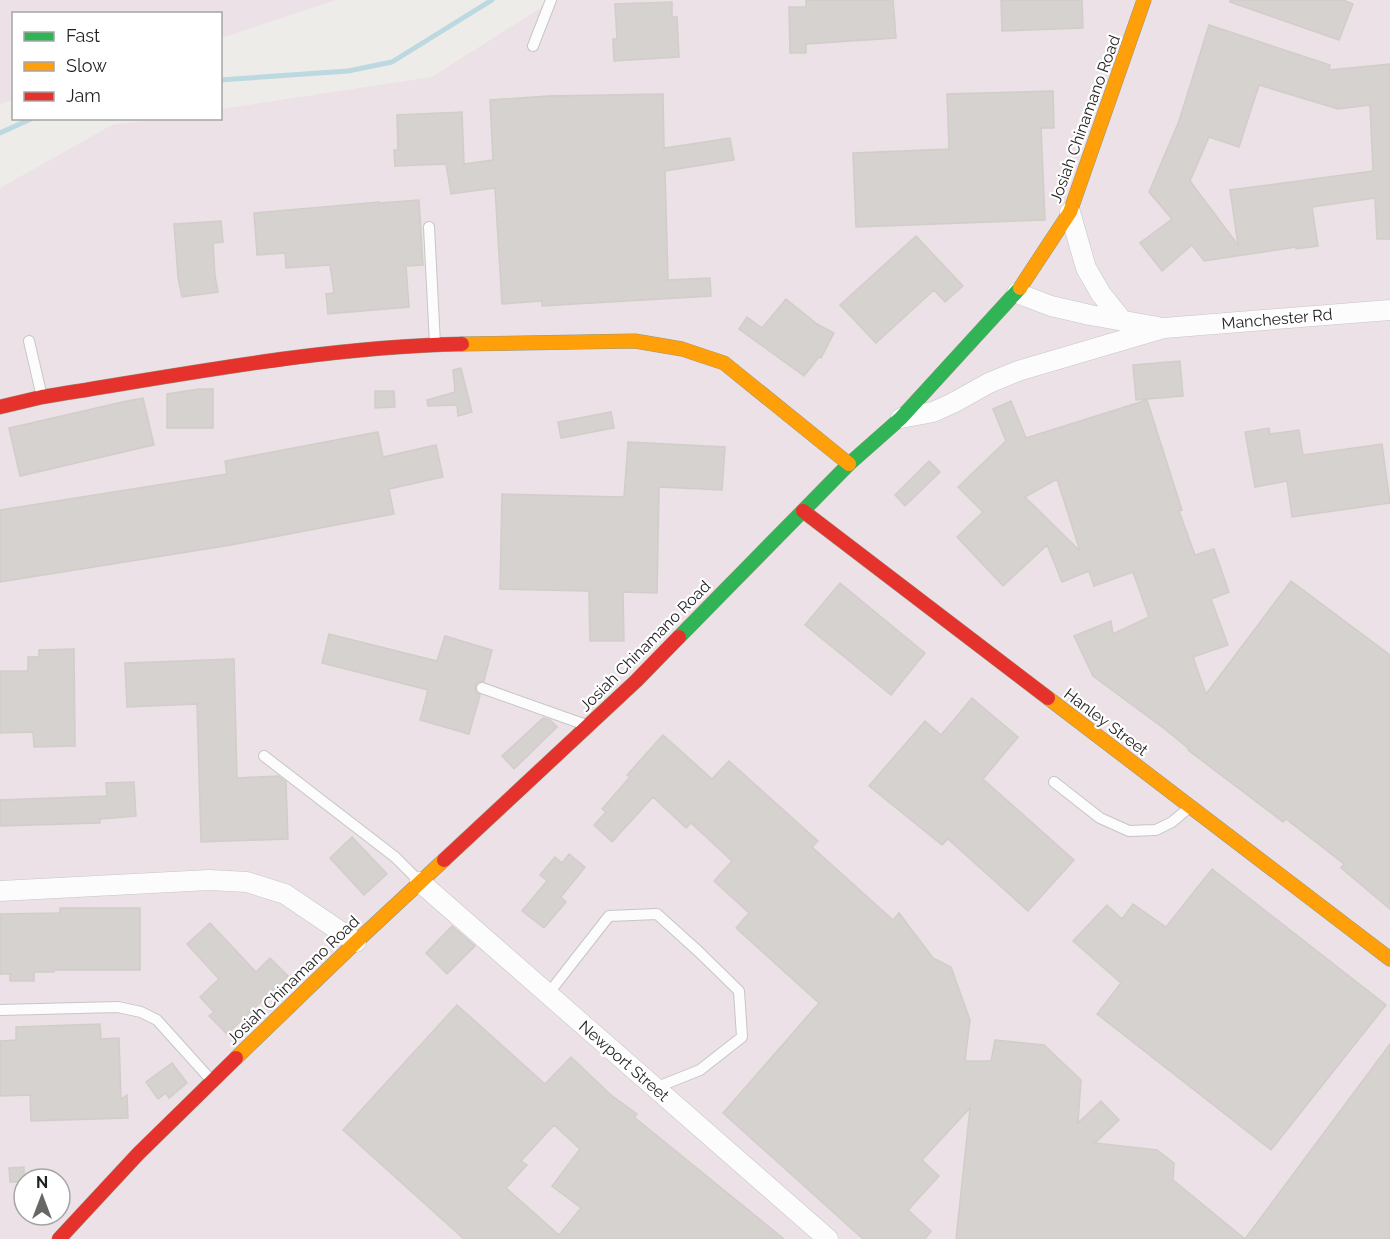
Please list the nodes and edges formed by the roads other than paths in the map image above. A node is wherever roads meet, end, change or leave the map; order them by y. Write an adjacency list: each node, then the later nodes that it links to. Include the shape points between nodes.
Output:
1 (551, 0): 3 (lane)
2 (1144, 0): 4 (street, Josiah Chinamano Road)
3 (533, 46)
4 (1070, 212): 6 (street, Josiah Chinamano Road); 8 (street, via 1086,268)
5 (429, 227): 11 (lane)
6 (1017, 293): 8 (street, via 1051,306); 14 (street, Josiah Chinamano Road)
7 (1390, 310): 9 (street, Manchester Rd)
8 (1120, 320): 9 (street)
9 (1164, 328): 14 (street, via 1018,371 933,412)
10 (29, 341): 12 (lane)
11 (435, 345): 12 (street, via 306,356); 15 (street, via 635,341 682,349 724,363)
12 (42, 397): 13 (street)
13 (0, 406)
14 (901, 418): 15 (street, Josiah Chinamano Road)
15 (849, 464): 16 (street, Josiah Chinamano Road)
16 (803, 511): 18 (street, Josiah Chinamano Road); 21 (street, Hanley Street)
17 (482, 688): 18 (lane)
18 (588, 725): 22 (street, Josiah Chinamano Road)
19 (264, 756): 22 (lane, via 395,857)
20 (1054, 782): 21 (lane, via 1100,818 1129,831 1156,830)
21 (1191, 807): 25 (street, Hanley Street)
22 (420, 882): 24 (street, Josiah Chinamano Road); 26 (street, Newport Street)
23 (0, 891): 24 (street, via 209,880 247,882 285,894)
24 (356, 942): 28 (street, Josiah Chinamano Road)
25 (1390, 959)
26 (548, 994): 29 (street, Newport Street); 29 (lane, via 609,916 657,914 739,991 742,1037 700,1070)
27 (0, 1010): 28 (lane, via 118,1007 141,1012 157,1020)
28 (213, 1081): 30 (street, Josiah Chinamano Road)
29 (655, 1088): 31 (street, Newport Street)
30 (59, 1239)
31 (828, 1239)

